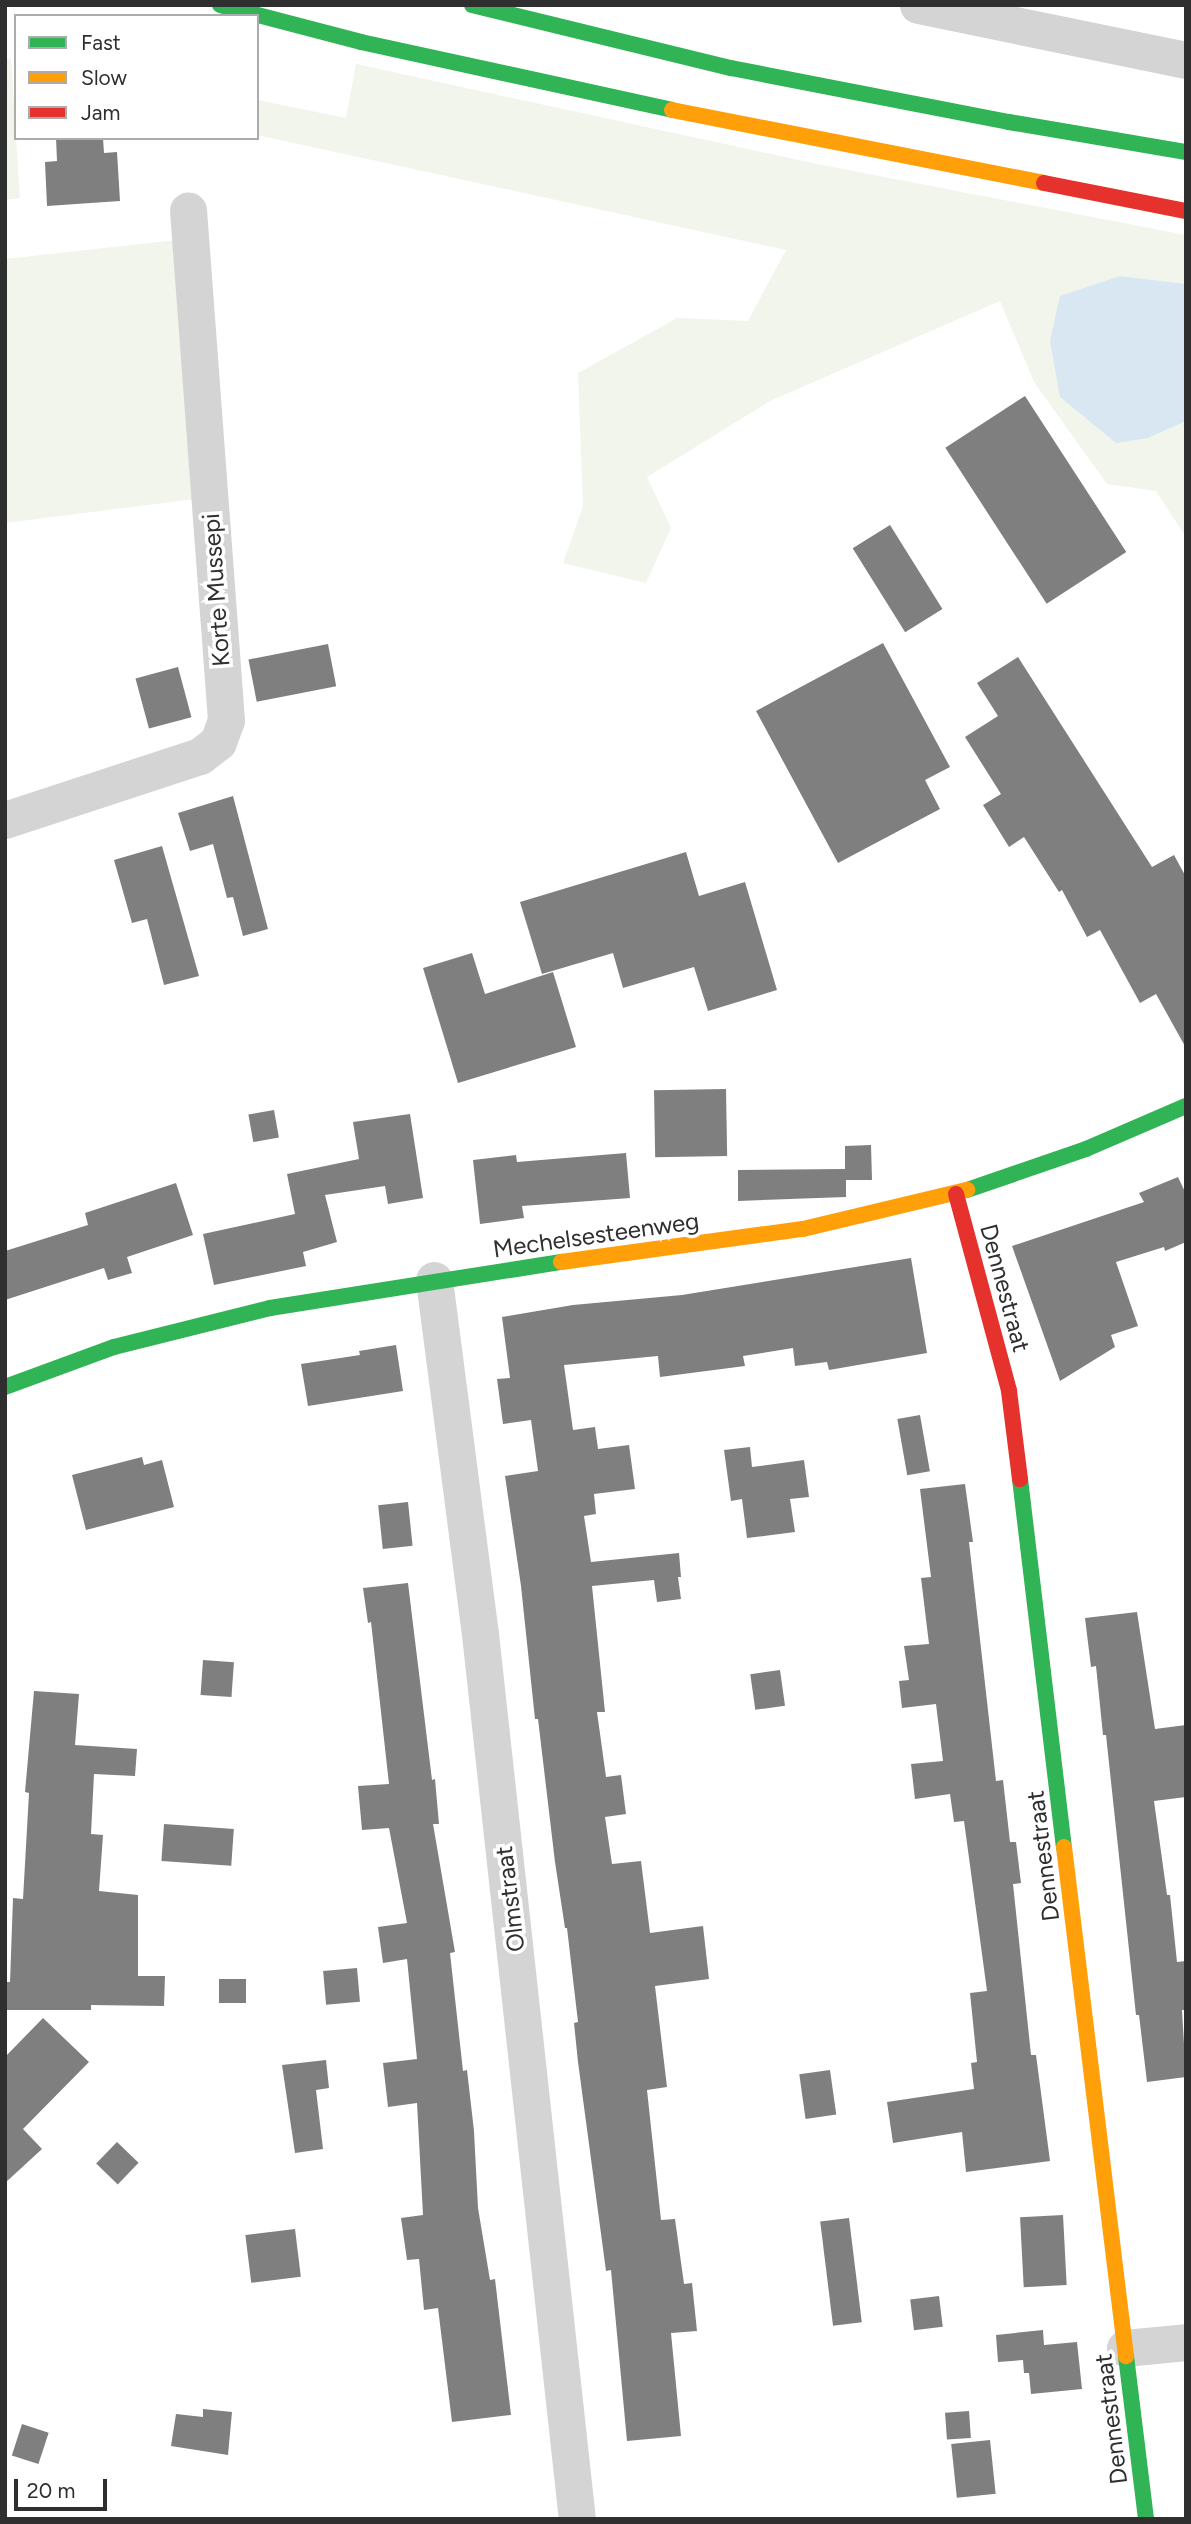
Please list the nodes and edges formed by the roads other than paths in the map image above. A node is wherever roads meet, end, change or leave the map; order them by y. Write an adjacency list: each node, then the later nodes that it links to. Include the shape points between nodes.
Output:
1 (219, 5): 4 (main road)
2 (472, 5): 7 (main road, via 731,68)
3 (918, 5): 6 (street)
4 (254, 14)
5 (259, 15): 9 (main road, via 639,103)
6 (1186, 60)
7 (1186, 152)
8 (188, 210): 10 (street, Korte Mussepi, via 226,720 218,742 200,756)
9 (1184, 210)
10 (5, 820)
11 (1186, 1106): 12 (main road, Mechelsesteenweg, via 1086,1149)
12 (956, 1194): 13 (main road, Mechelsesteenweg, via 803,1229); 16 (main road, Dennestraat, via 1009,1391)
13 (434, 1280): 14 (main road, Mechelsesteenweg, via 270,1308 114,1347); 17 (street, Olmstraat, via 486,1688)
14 (5, 1387)
15 (1186, 2342): 16 (street)
16 (1125, 2348): 18 (main road, Dennestraat)
17 (577, 2519)
18 (1146, 2519)

